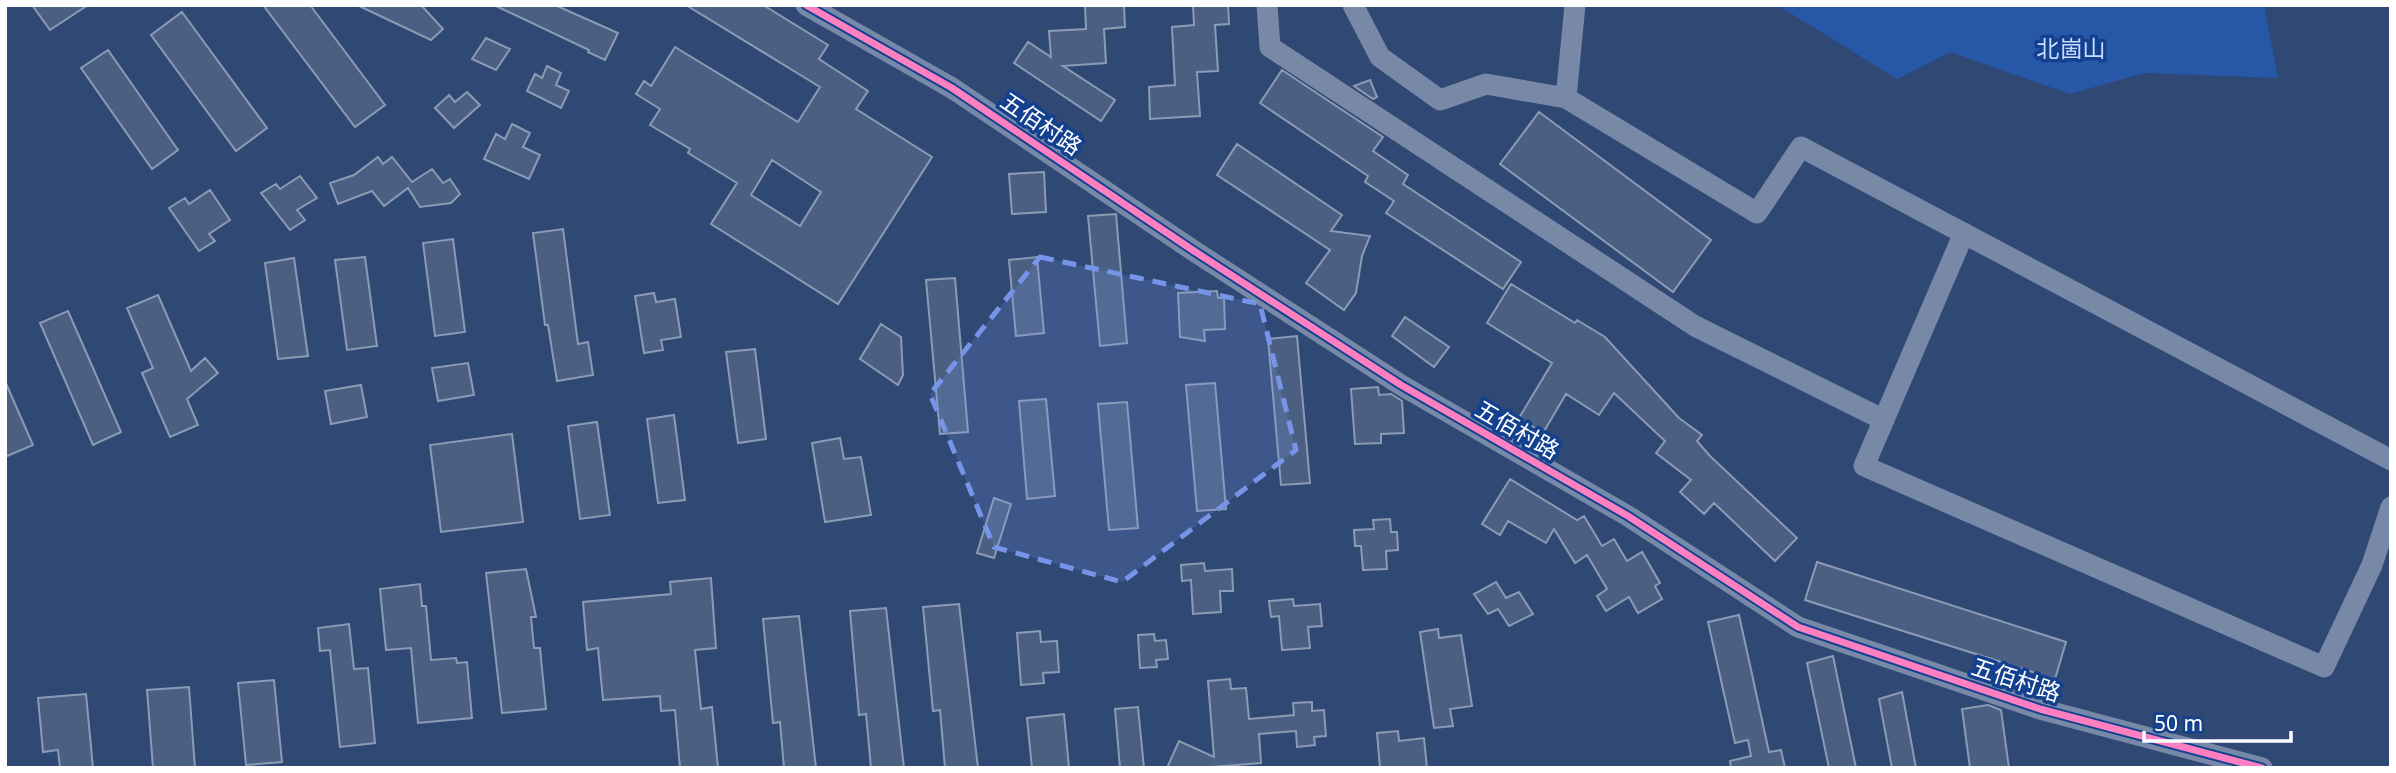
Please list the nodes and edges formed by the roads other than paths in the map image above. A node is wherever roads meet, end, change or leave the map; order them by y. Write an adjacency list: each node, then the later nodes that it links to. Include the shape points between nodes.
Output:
1 (806, 5): 11 (street, 五佰村路, via 952,88 1389,377 1628,516 1798,627 2040,709)
2 (1266, 5): 7 (street, via 1270,47 1695,326)
3 (1353, 5): 5 (street, via 1380,57 1440,100 1486,84)
4 (1575, 5): 5 (street)
5 (1566, 98): 6 (street, via 1757,213 1801,147)
6 (1964, 233): 7 (street); 8 (street)
7 (1884, 420): 10 (street, via 1864,466 2324,667)
8 (2391, 460)
9 (2391, 507): 10 (street)
10 (2381, 570)
11 (2262, 768)

